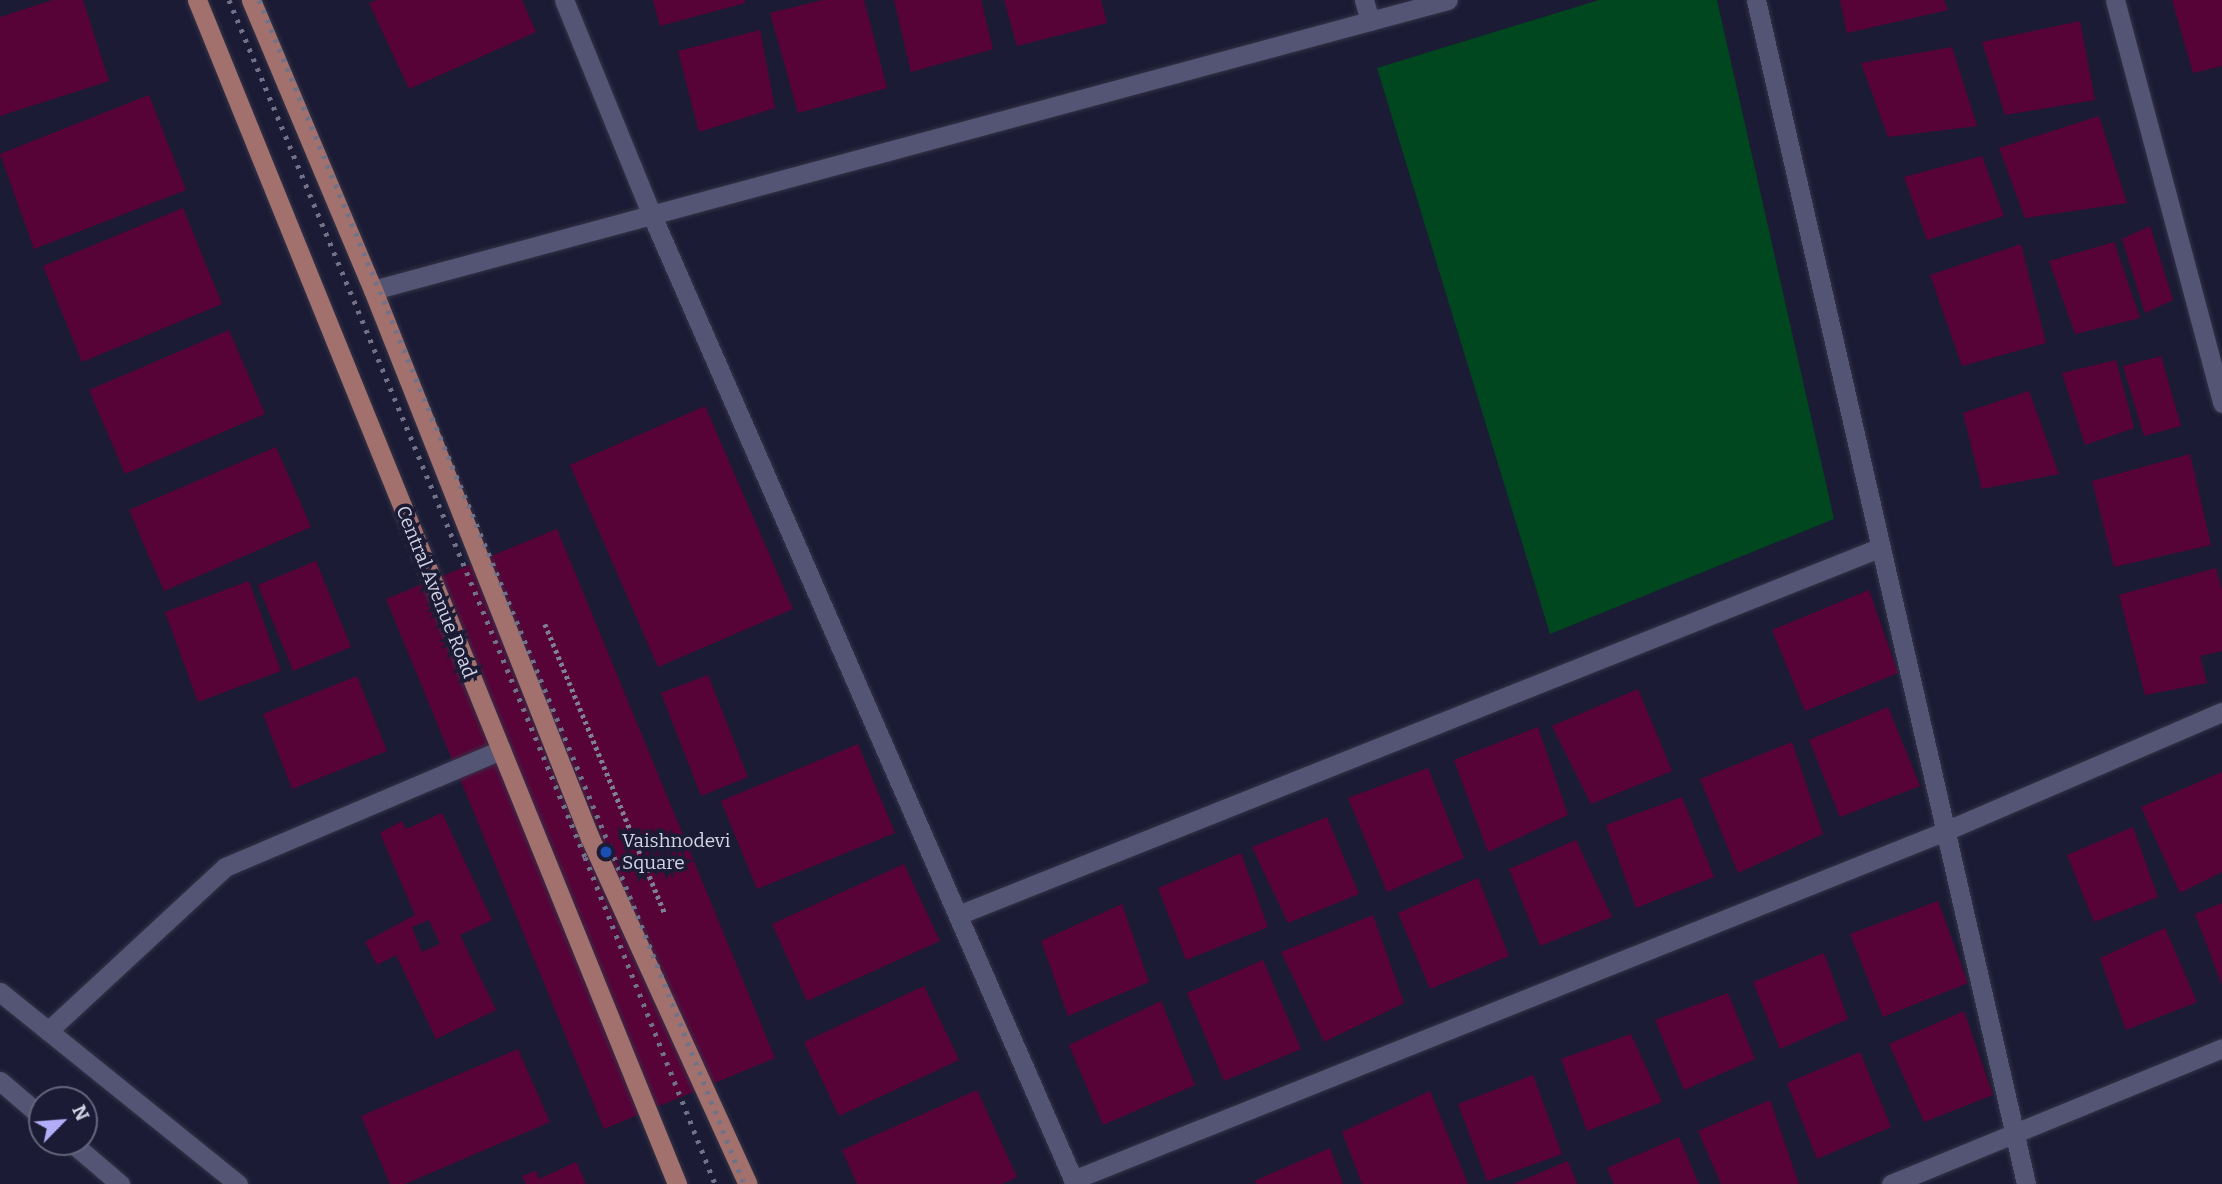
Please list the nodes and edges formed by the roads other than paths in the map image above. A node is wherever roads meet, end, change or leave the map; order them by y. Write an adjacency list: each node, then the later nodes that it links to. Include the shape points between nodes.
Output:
1 (197, 0): 14 (main road, Central Avenue Road)
2 (251, 0): 10 (main road)
3 (564, 0): 9 (street)
4 (1364, 0): 8 (street)
5 (1448, 0): 8 (street)
6 (1756, 0): 12 (street)
7 (2115, 0): 11 (street)
8 (1370, 21): 9 (street)
9 (650, 211): 10 (street); 16 (street)
10 (373, 289): 28 (main road, via 590,838)
11 (2222, 403)
12 (1880, 548): 15 (street); 16 (street)
13 (2222, 712): 15 (street)
14 (501, 750): 18 (street, via 225,867); 27 (main road, Central Avenue Road)
15 (1943, 832): 22 (street); 24 (street)
16 (958, 915): 24 (street)
17 (0, 992): 18 (street)
18 (48, 1031): 26 (street)
19 (2222, 1048): 22 (street)
20 (0, 1081): 21 (street)
21 (28, 1105)
22 (2011, 1134): 29 (street); 30 (street)
23 (87, 1156): 25 (street)
24 (1074, 1182)
25 (120, 1184)
26 (238, 1184)
27 (677, 1184)
28 (748, 1184)
29 (1891, 1184)
30 (2026, 1184)

